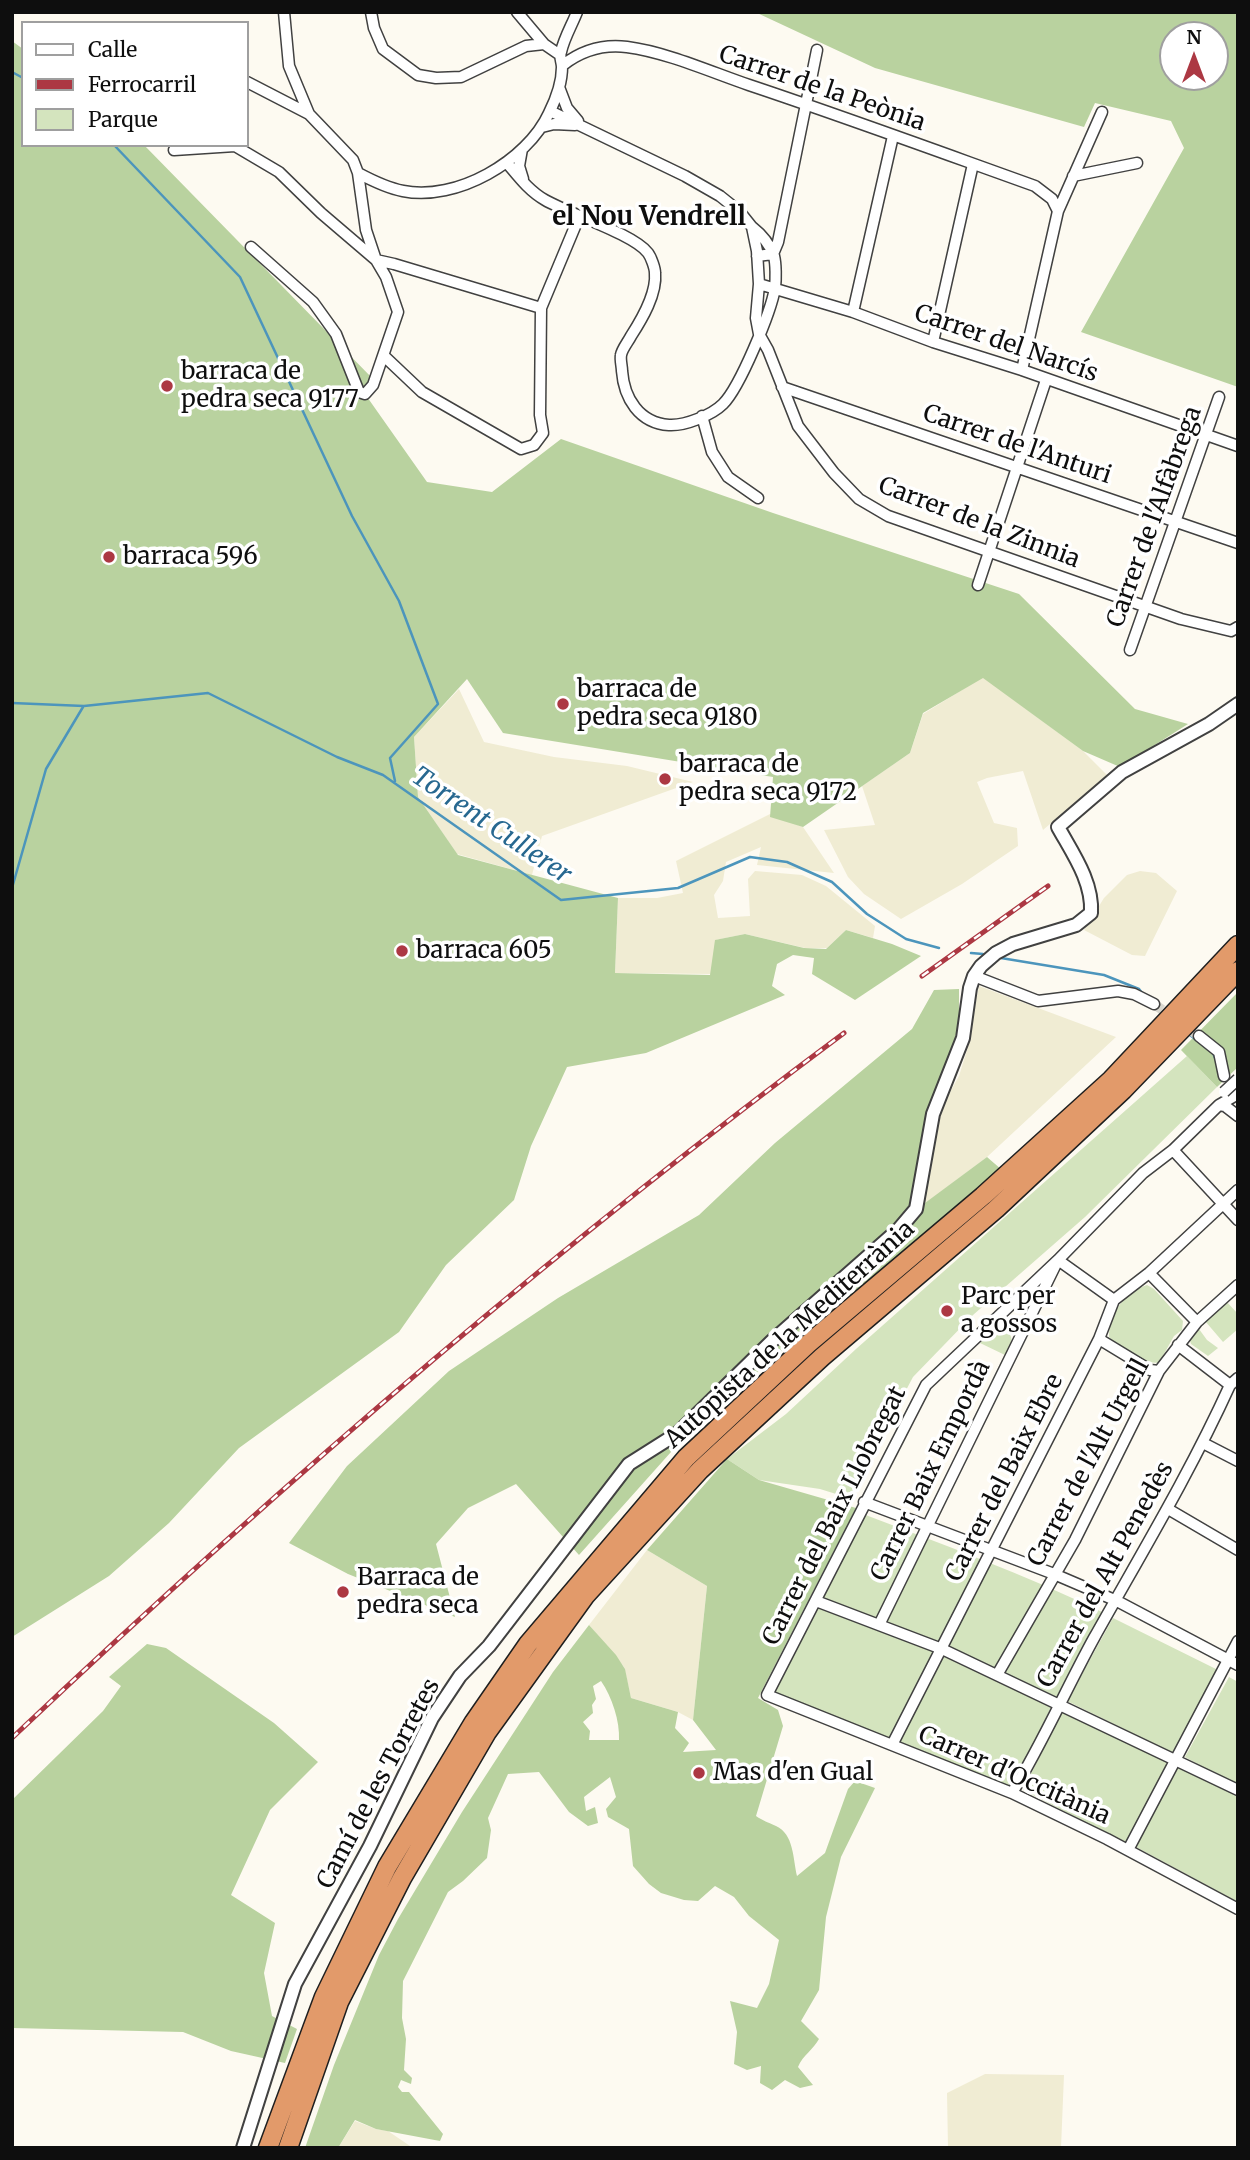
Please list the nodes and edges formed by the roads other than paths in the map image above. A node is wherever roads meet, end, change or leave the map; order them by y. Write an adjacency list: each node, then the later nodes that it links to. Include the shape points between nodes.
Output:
1 (284, 12): 13 (street, via 289,66)
2 (371, 12): 5 (street, via 383,49 418,75 461,77 526,46)
3 (517, 12): 5 (street)
4 (577, 12): 7 (street)
5 (544, 44): 7 (street)
6 (817, 50): 10 (street)
7 (561, 60): 9 (street); 10 (street, Carrer de la Peònia, via 600,46 628,47)
8 (248, 83): 13 (street)
9 (559, 88): 11 (street); 14 (street, via 567,108)
10 (805, 104): 16 (street, Carrer de la Peònia); 32 (street)
11 (550, 111): 14 (street); 15 (street)
12 (1102, 112): 26 (street)
13 (309, 114): 24 (street, via 353,160)
14 (583, 126): 15 (street); 30 (street, via 720,196)
15 (542, 127): 19 (street)
16 (893, 136): 23 (street, Carrer de la Peònia); 38 (street)
17 (220, 147): 20 (street)
18 (237, 147): 34 (street, via 279,172)
19 (522, 149): 21 (street); 27 (street, via 519,166)
20 (174, 150)
21 (507, 163): 25 (street); 27 (street)
22 (1137, 163): 26 (street)
23 (973, 164): 28 (street, Carrer de la Peònia, via 1035,186 1052,199); 40 (street)
24 (358, 173): 25 (street, via 405,192 435,191 469,183); 34 (street, via 366,230)
25 (487, 173): 27 (street, via 506,174)
26 (1073, 176): 28 (street)
27 (525, 184): 29 (street)
28 (1058, 211): 42 (street)
29 (579, 217): 37 (street); 48 (street, via 626,237 648,253 656,271 654,289 621,354 626,395 632,406 648,419 669,425)
30 (752, 227): 32 (street); 33 (street, Carrer de la Zinnia)
31 (251, 247): 41 (street, via 313,302 336,334 359,392 365,394 373,385)
32 (773, 254): 33 (street); 36 (street)
33 (757, 256): 35 (street, Carrer de la Zinnia)
34 (376, 260): 37 (street); 41 (street, via 398,312)
35 (759, 284): 36 (street, Carrer del Narcís); 39 (street, Carrer de la Zinnia)
36 (775, 288): 38 (street, Carrer del Narcís); 39 (street)
37 (541, 308): 41 (street, via 542,433 534,445 521,449 422,392)
38 (853, 312): 40 (street, Carrer del Narcís)
39 (759, 334): 44 (street, Carrer de la Zinnia); 48 (street, via 723,404)
40 (933, 342): 42 (street, Carrer del Narcís)
41 (384, 356)
42 (1022, 370): 43 (street, Carrer del Narcís)
43 (1046, 380): 49 (street, Carrer del Narcís); 51 (street)
44 (782, 387): 45 (street, Carrer de l'Anturi); 47 (street, Carrer de la Zinnia)
45 (800, 393): 47 (street); 51 (street, Carrer de l'Anturi)
46 (1219, 397): 49 (street, Carrer de l'Alfàbrega)
47 (790, 407): 55 (street, Carrer de la Zinnia, via 798,426 859,499 888,516)
48 (702, 416): 52 (street, via 712,452 728,477)
49 (1206, 435): 50 (street, Carrer del Narcís); 53 (street, Carrer de l'Alfàbrega)
50 (1238, 446)
51 (1018, 467): 53 (street, Carrer de l'Anturi); 55 (street)
52 (758, 498)
53 (1175, 522): 54 (street, Carrer de l'Anturi); 57 (street, Carrer de l'Alfàbrega)
54 (1238, 543)
55 (988, 551): 56 (street); 57 (street, Carrer de la Zinnia)
56 (978, 585)
57 (1147, 606): 58 (street, Carrer de la Zinnia, via 1214,628 1231,631); 59 (street, Carrer de l'Alfàbrega)
58 (1238, 627)
59 (1130, 650)
60 (1238, 704): 63 (street, via 1122,772 1058,827 1084,875 1091,913 1076,925 996,953)
61 (1238, 945): 109 (highway, Autopista de la Mediterrània, via 1111,1080 808,1344 686,1458 528,1644 474,1722 387,1867 324,1997)
62 (1238, 971): 110 (highway, Autopista de la Mediterrània, via 1123,1090 996,1209 822,1357 700,1470 585,1596 487,1732 402,1878 339,2002)
63 (974, 976): 64 (street, via 1038,1000 1118,991); 108 (street, Camí de les Torretes, via 963,1038 933,1114 916,1209 678,1433 629,1464 489,1646 460,1676 432,1718 295,1984)
64 (1154, 1004)
65 (1199, 1036): 66 (street, via 1219,1052)
66 (1224, 1076)
67 (1238, 1079): 69 (street, bridge, via 1224,1092)
68 (1238, 1094): 69 (street)
69 (1223, 1104): 70 (street); 71 (street, Carrer del Baix Llobregat)
70 (1238, 1116)
71 (1173, 1150): 73 (street); 75 (street, Carrer del Baix Llobregat, via 1143,1173)
72 (1238, 1190): 73 (street)
73 (1223, 1204): 74 (street); 76 (street)
74 (1238, 1220)
75 (1058, 1260): 78 (street); 86 (street, Carrer del Baix Llobregat, via 926,1385); 88 (street, Carrer Baix Empordà)
76 (1149, 1273): 78 (street); 79 (street)
77 (1238, 1285): 79 (street, Carrer de l'Alt Urgell)
78 (1114, 1300): 80 (street, Carrer del Baix Ebre)
79 (1197, 1322): 81 (street, Carrer de l'Alt Urgell)
80 (1099, 1339): 82 (street); 89 (street, Carrer del Baix Ebre)
81 (1178, 1345): 82 (street, Carrer de l'Alt Urgell); 83 (street)
82 (1158, 1371): 91 (street, Carrer de l'Alt Urgell)
83 (1234, 1382): 84 (street, Carrer del Alt Penedès)
84 (1203, 1443): 85 (street); 87 (street, Carrer del Alt Penedès)
85 (1238, 1461)
86 (864, 1502): 88 (street); 92 (street, Carrer del Baix Llobregat)
87 (1168, 1509): 90 (street); 93 (street, Carrer del Alt Penedès)
88 (929, 1526): 89 (street); 94 (street, Carrer Baix Empordà)
89 (993, 1550): 91 (street); 96 (street, Carrer del Baix Ebre)
90 (1238, 1550)
91 (1054, 1574): 93 (street); 99 (street, Carrer de l'Alt Urgell)
92 (816, 1601): 94 (street); 100 (street, Carrer del Baix Llobregat)
93 (1116, 1601): 97 (street); 101 (street, Carrer del Alt Penedès)
94 (878, 1625): 96 (street)
95 (1238, 1641): 97 (street)
96 (942, 1649): 99 (street); 102 (street, Carrer del Baix Ebre)
97 (1228, 1660): 98 (street); 103 (street)
98 (1238, 1665)
99 (997, 1675): 101 (street)
100 (767, 1695): 102 (street, Carrer d'Occitània)
101 (1059, 1703): 103 (street); 105 (street, Carrer del Alt Penedès)
102 (892, 1745): 105 (street, Carrer d'Occitània)
103 (1176, 1759): 104 (street); 106 (street)
104 (1238, 1790)
105 (1012, 1793): 106 (street, Carrer d'Occitània)
106 (1128, 1850): 107 (street, Carrer d'Occitània)
107 (1238, 1909)
108 (243, 2148)
109 (268, 2148)
110 (288, 2148)

